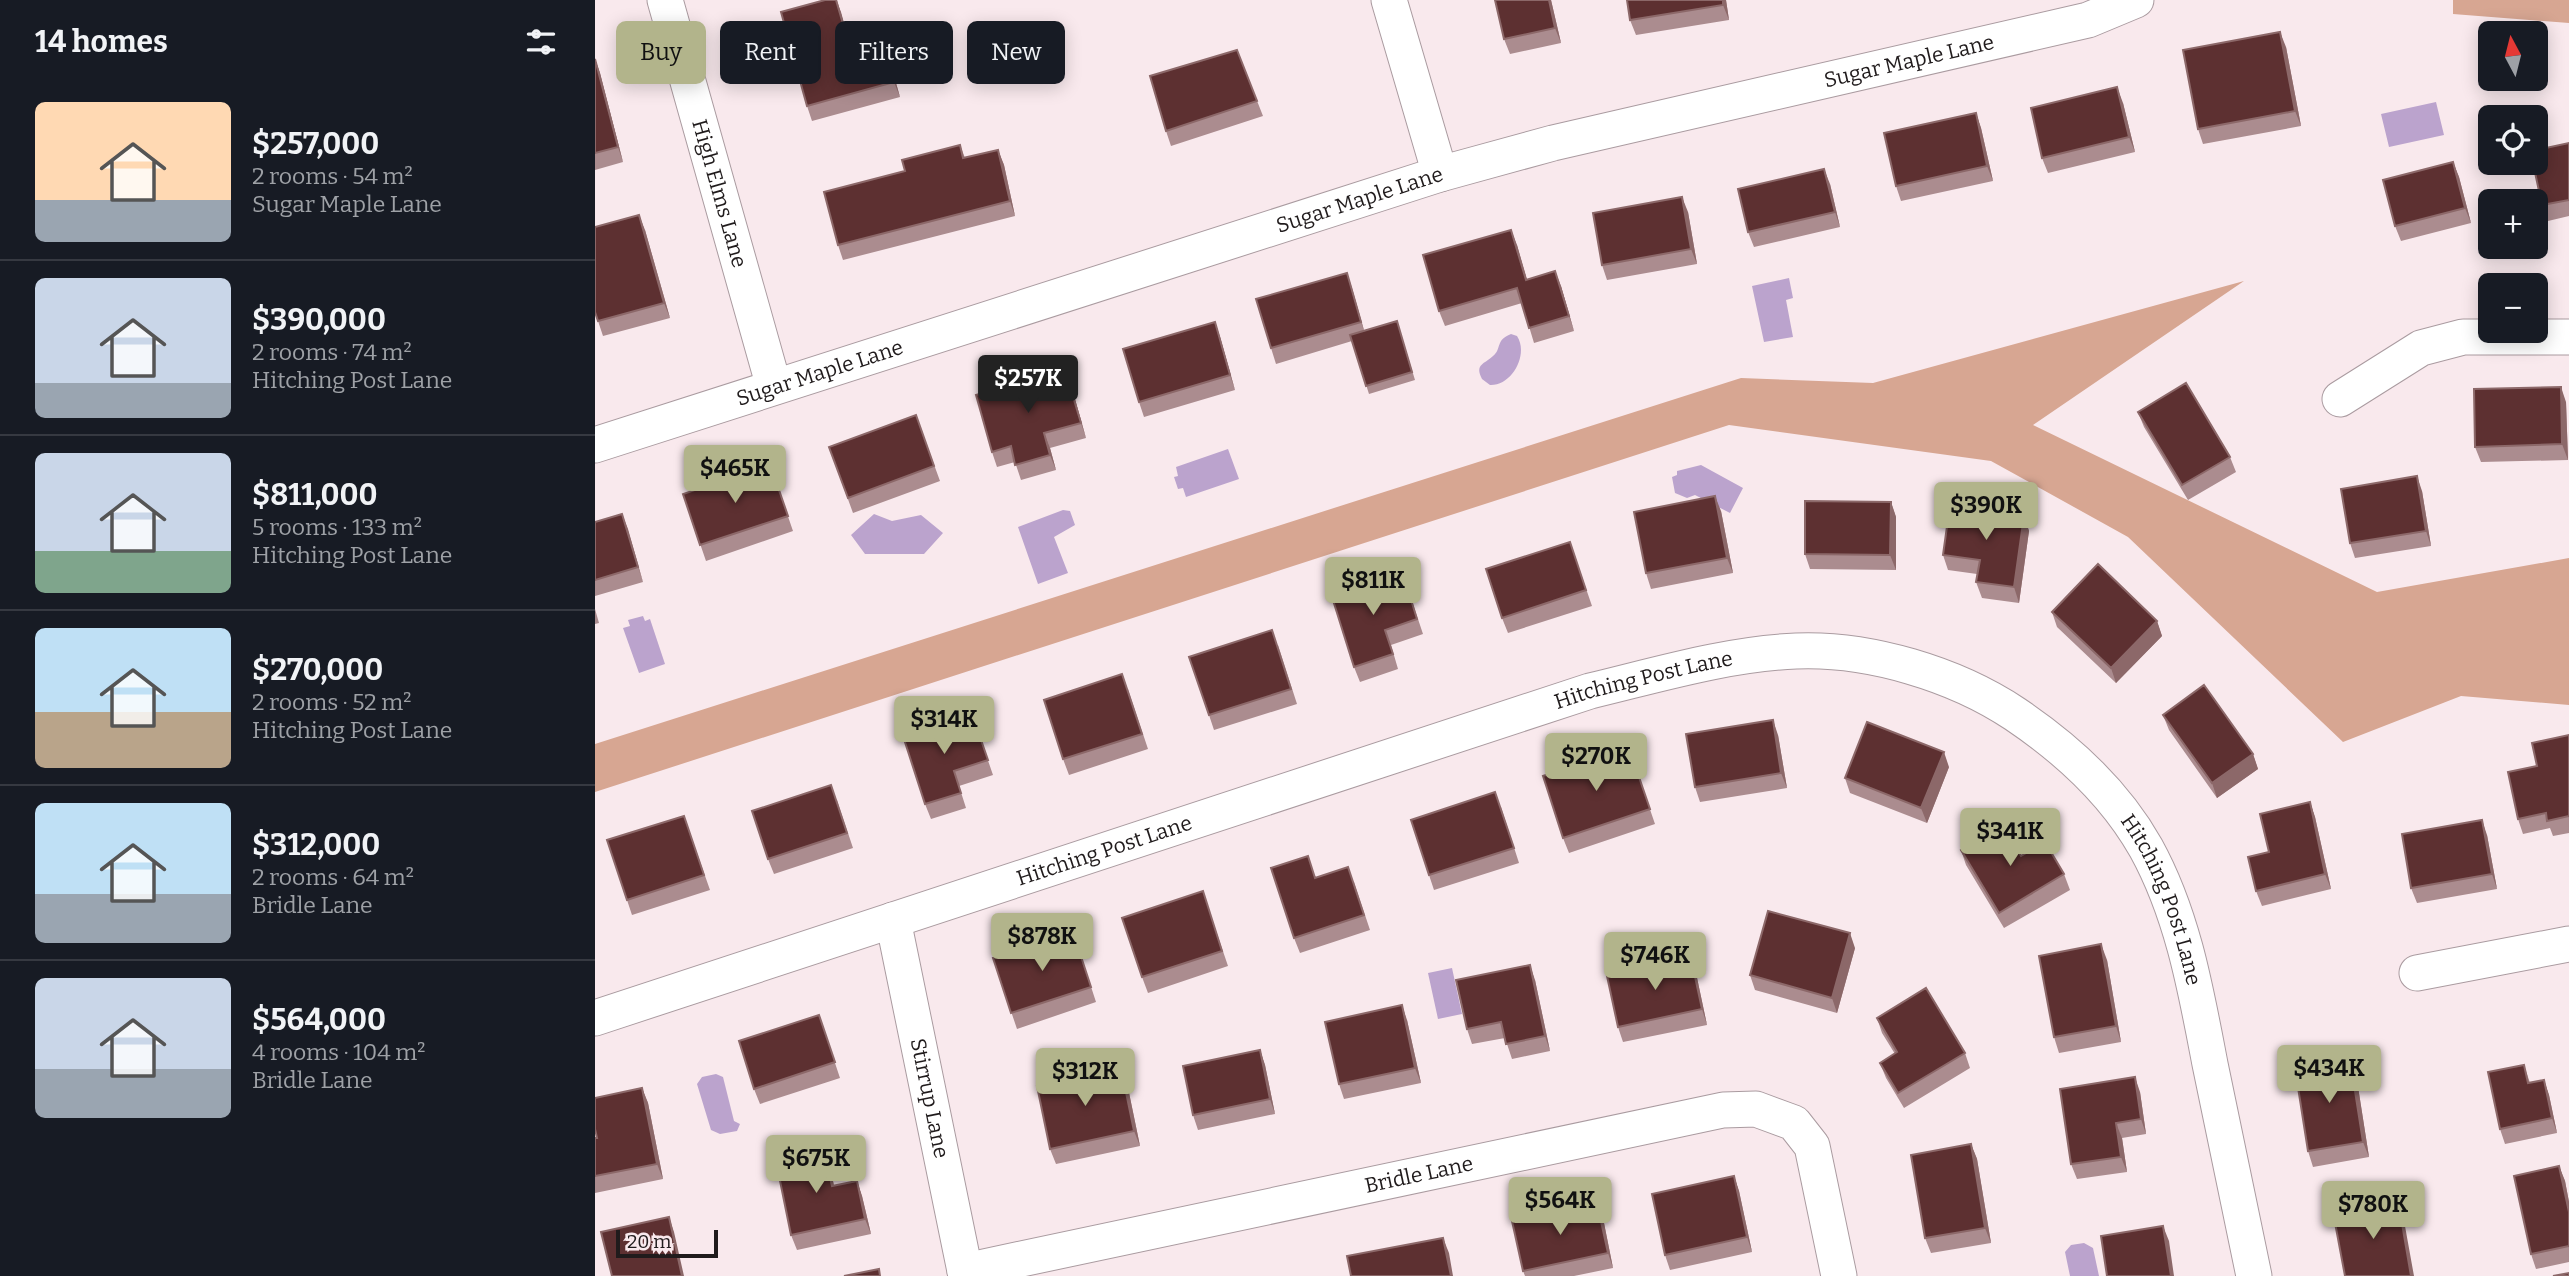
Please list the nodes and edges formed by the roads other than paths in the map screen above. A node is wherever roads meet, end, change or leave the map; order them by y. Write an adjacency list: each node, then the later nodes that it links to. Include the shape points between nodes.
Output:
1 (665, 0): 6 (street, High Elms Lane)
2 (1389, 0): 4 (street)
3 (2136, 0): 4 (street, Sugar Maple Lane, via 2088,20 1553,143)
4 (1440, 174): 6 (street, Sugar Maple Lane)
5 (2569, 337): 7 (street, via 2463,337 2421,348)
6 (774, 387): 8 (street, Sugar Maple Lane)
7 (2340, 399)
8 (595, 446)
9 (893, 920): 12 (street, Hitching Post Lane); 13 (street, Stirrup Lane); 15 (street, Hitching Post Lane, via 1590,691 1724,660 1797,651 1879,659 1983,693 2058,744 2101,786 2145,847 2175,912 2195,990)
10 (2569, 944): 11 (street)
11 (2417, 973)
12 (595, 1018)
13 (966, 1273): 14 (street, Bridle Lane, via 1723,1110 1756,1109 1794,1123 1812,1146)
14 (1839, 1276)
15 (2253, 1276)

